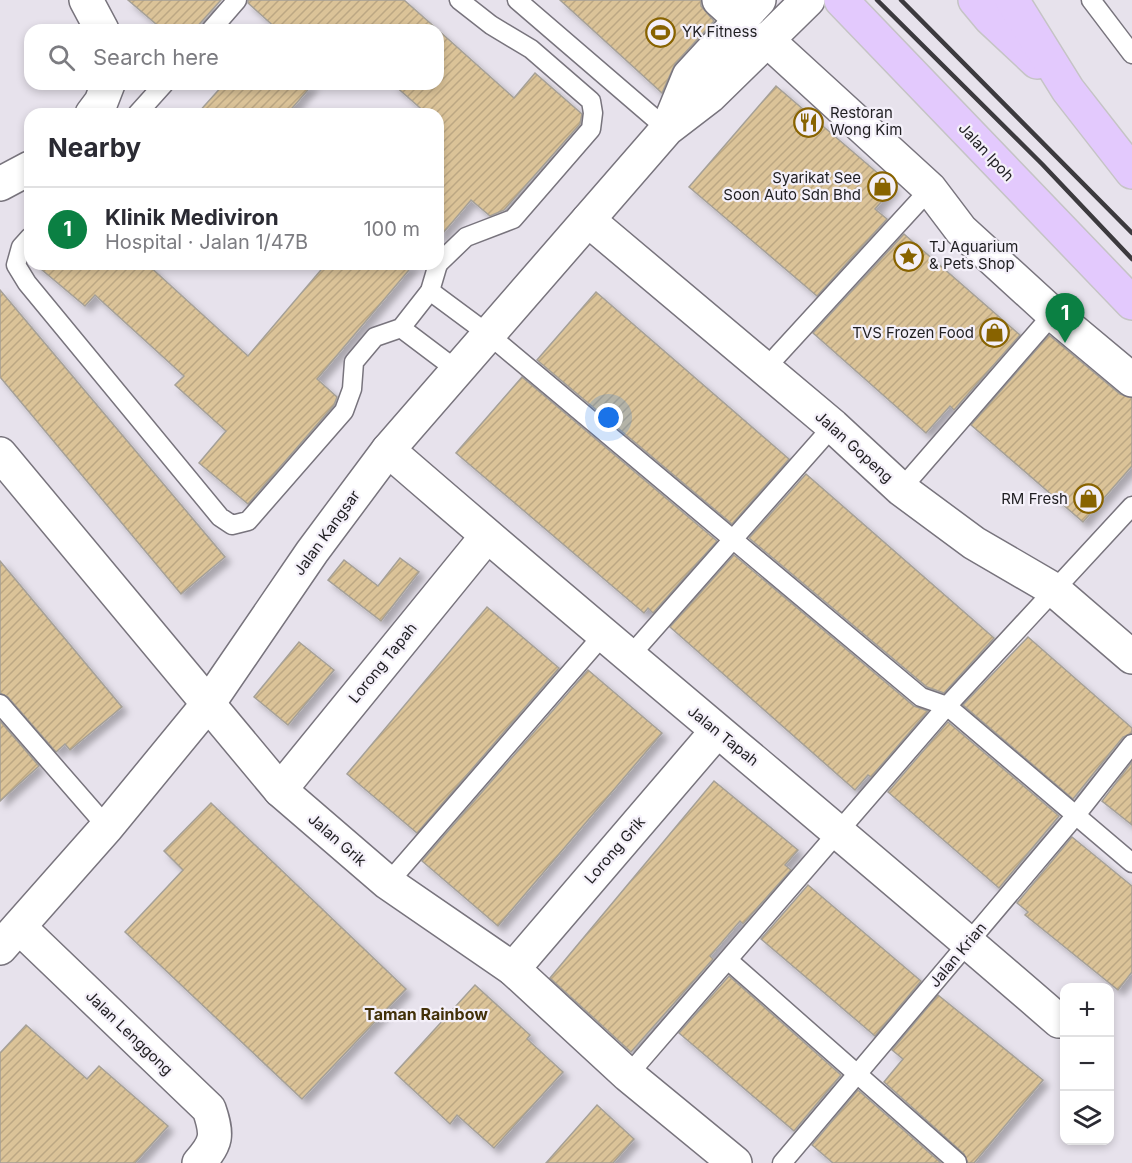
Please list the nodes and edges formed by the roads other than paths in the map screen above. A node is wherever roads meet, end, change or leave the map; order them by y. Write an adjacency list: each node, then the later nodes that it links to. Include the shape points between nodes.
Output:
1 (86, 0): 11 (street)
2 (237, 0): 12 (lane)
3 (459, 0): 27 (lane, via 491,26 531,49 591,101 593,113 591,129 513,219 466,237)
4 (517, 0): 20 (lane)
5 (808, 0): 13 (street, Jalan Kangsar)
6 (841, 0): 30 (main road, Jalan Ipoh)
7 (975, 0): 17 (main road)
8 (1012, 0): 17 (main road)
9 (1091, 0): 14 (lane)
10 (740, 6): 20 (street, Jalan Kangsar, via 689,76)
11 (99, 24)
12 (216, 24)
13 (766, 39): 20 (street, Jalan Kangsar, via 710,96); 24 (street)
14 (1132, 54)
15 (106, 90): 18 (street)
16 (159, 90): 19 (lane)
17 (1068, 90): 22 (main road)
18 (96, 108)
19 (142, 108)
20 (667, 129): 25 (street, Jalan Kangsar)
21 (24, 171): 23 (street)
22 (1132, 172)
23 (0, 184)
24 (930, 189): 31 (street, via 961,230); 34 (lane)
25 (588, 220): 33 (street, Jalan Kangsar); 34 (street, Jalan Gopeng)
26 (24, 244): 32 (lane, via 16,265 27,283 220,517 232,525 248,521 344,411 352,388 354,362 375,337)
27 (444, 258)
28 (436, 270): 29 (lane)
29 (430, 291): 32 (lane); 33 (lane)
30 (1132, 303)
31 (1053, 314): 36 (street); 40 (lane)
32 (401, 328): 35 (lane)
33 (488, 334): 35 (street, Jalan Kangsar); 43 (lane)
34 (765, 369): 37 (street, Jalan Gopeng)
35 (458, 371): 38 (street, Jalan Kangsar)
36 (1132, 380)
37 (833, 426): 40 (street, Jalan Gopeng); 43 (lane)
38 (388, 450): 42 (street, Jalan Tapah); 49 (street, Jalan Kangsar, via 312,552)
39 (1, 458): 49 (street, Jalan Grik)
40 (901, 489): 44 (street, Jalan Gopeng, via 974,543)
41 (1132, 506): 44 (lane)
42 (487, 536): 45 (street, Jalan Tapah); 53 (street, Lorong Tapah)
43 (733, 539): 46 (lane); 50 (lane, via 921,697)
44 (1053, 589): 47 (street, Jalan Gopeng); 50 (lane)
45 (603, 635): 46 (street, Jalan Tapah); 58 (lane)
46 (629, 657): 51 (street, Jalan Tapah)
47 (1132, 657)
48 (0, 704): 55 (lane)
49 (208, 704): 53 (street, Jalan Grik); 55 (street, Jalan Kangsar)
50 (947, 706): 54 (lane); 56 (lane)
51 (717, 731): 56 (street, Jalan Tapah); 62 (street, Lorong Grik)
52 (1132, 744): 54 (lane, Jalan Krian)
53 (280, 790): 58 (street, Jalan Grik)
54 (1076, 815): 57 (lane); 60 (lane, Jalan Krian)
55 (107, 827): 59 (street, Jalan Kangsar)
56 (839, 830): 60 (street, Jalan Tapah); 61 (lane)
57 (1132, 863)
58 (388, 884): 62 (street, Jalan Grik)
59 (10, 937): 66 (street, Jalan Lenggong, via 209,1109 217,1130)
60 (969, 943): 63 (street, Jalan Tapah); 65 (lane, Jalan Krian)
61 (729, 961): 64 (lane); 65 (lane)
62 (513, 969): 64 (street, Jalan Grik)
63 (1059, 1021)
64 (628, 1075): 68 (street, Jalan Grik)
65 (855, 1075): 67 (lane); 69 (lane, Jalan Krian)
66 (205, 1156)
67 (957, 1162)
68 (735, 1163)
69 (782, 1163)

